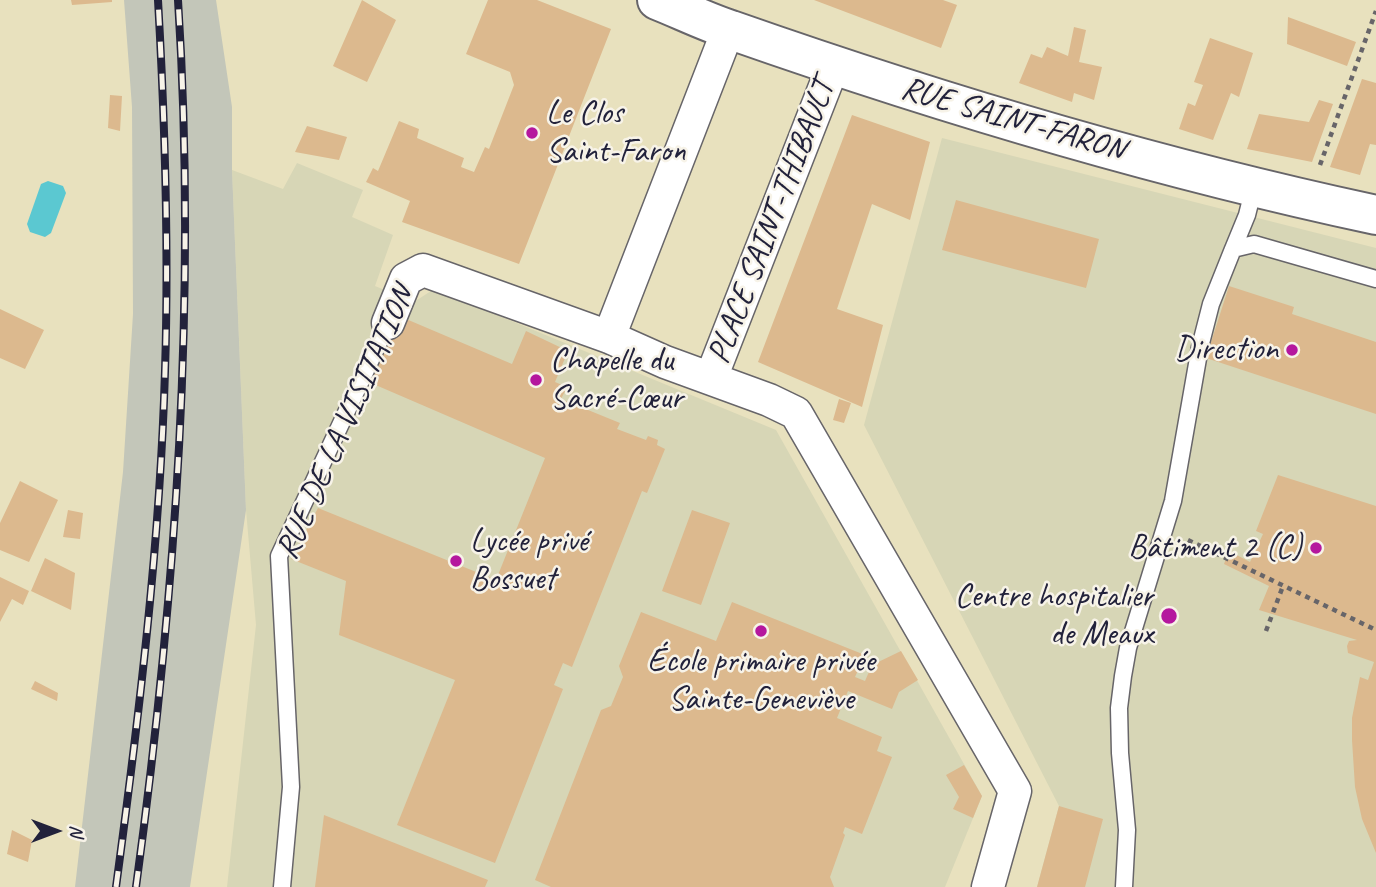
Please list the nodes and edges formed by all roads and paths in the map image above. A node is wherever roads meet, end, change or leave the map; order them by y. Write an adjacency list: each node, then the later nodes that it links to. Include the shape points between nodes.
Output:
1 (657, 0): 3 (street, RUE SAINT-FARON)
2 (1376, 11): 6 (path)
3 (728, 30): 4 (street, RUE SAINT-FARON); 11 (street)
4 (833, 66): 5 (street, RUE SAINT-FARON, via 1003,119); 12 (street, PLACE SAINT-THIBAULT)
5 (1254, 187): 6 (street, RUE SAINT-FARON); 8 (lane)
6 (1307, 200): 7 (street, RUE SAINT-FARON)
7 (1376, 215)
8 (1233, 249): 9 (lane, via 1254,244); 19 (lane, via 1211,304 1173,500 1123,676 1119,708 1127,830)
9 (1376, 279)
10 (388, 323): 11 (street, RUE DE LA VISITATION, via 406,279 423,270); 17 (lane, RUE DE LA VISITATION, via 279,556 291,787)
11 (609, 337): 12 (street, RUE DE LA VISITATION)
12 (711, 378): 18 (street, RUE DE LA VISITATION, via 796,414 1015,791)
13 (1188, 540): 14 (path)
14 (1283, 586): 15 (path); 16 (path)
15 (1376, 630)
16 (1266, 631)
17 (282, 887)
18 (988, 887)
19 (1124, 887)

